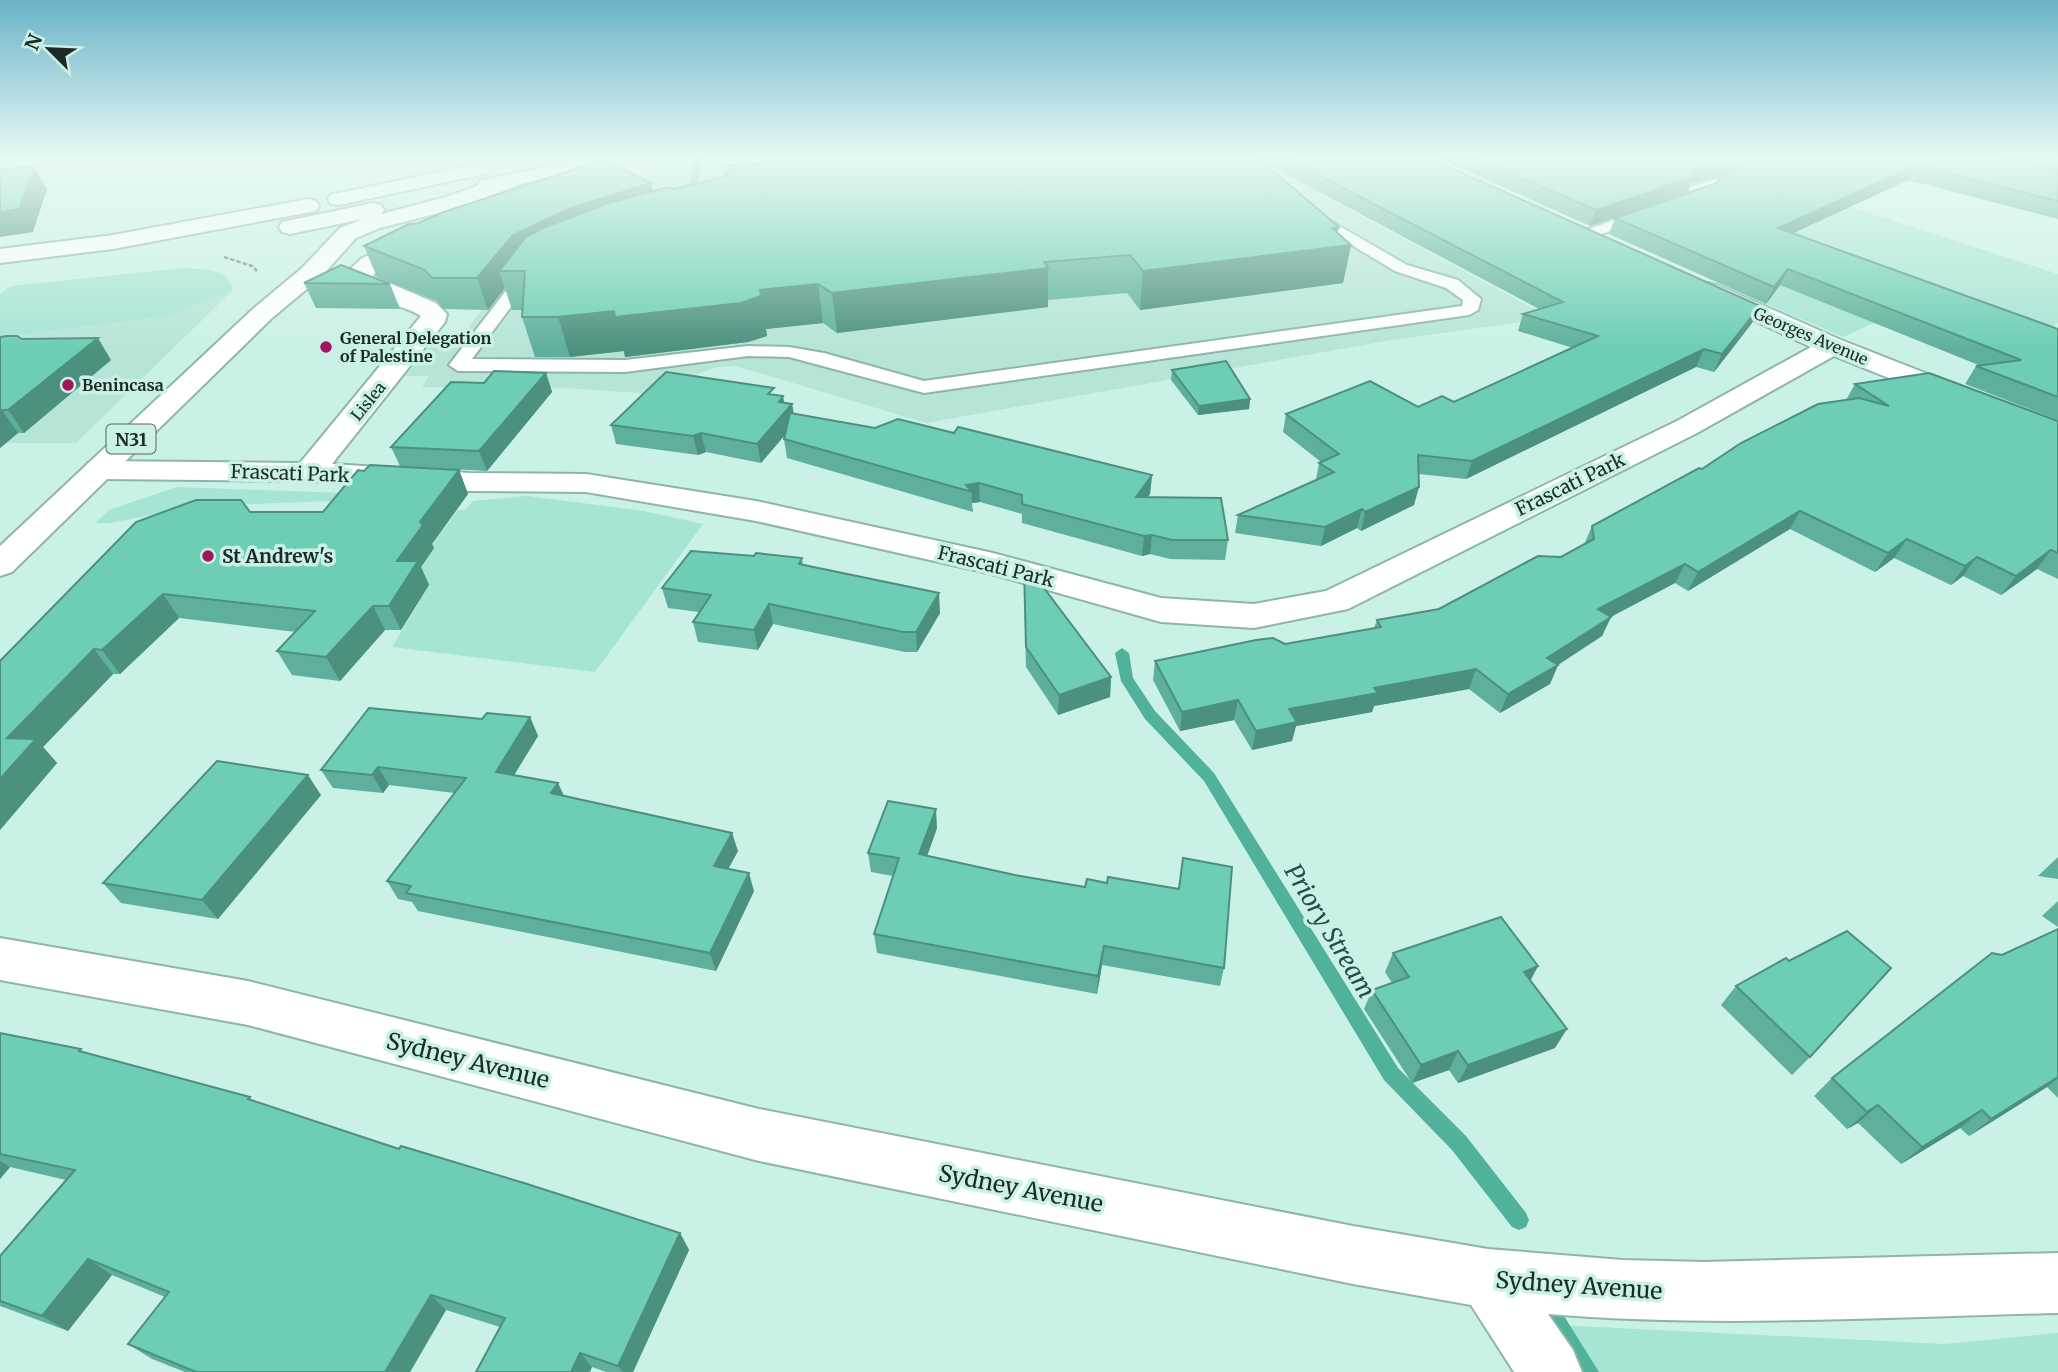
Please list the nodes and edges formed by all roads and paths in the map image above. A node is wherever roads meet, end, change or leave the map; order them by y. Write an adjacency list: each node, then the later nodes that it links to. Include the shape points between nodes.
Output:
1 (221, 222): 12 (main road)
2 (289, 222): 8 (main road)
3 (344, 222): 7 (main road)
4 (376, 222): 7 (main road)
5 (1325, 222): 13 (lane, via 1401,268 1452,284 1472,299 1469,310 924,387 789,352 748,351 625,366 458,365 530,270)
6 (1603, 222): 9 (lane)
7 (346, 225): 8 (main road); 16 (main road, N31, via 311,273)
8 (290, 227): 14 (main road, via 111,260); 16 (main road, N31, via 285,262)
9 (1575, 230): 11 (main road)
10 (442, 236): 20 (main road, Lislea, via 390,254 360,271 362,282 427,308 433,318)
11 (1609, 246)
12 (0, 256)
13 (547, 260)
14 (0, 272)
15 (1684, 279): 17 (main road, Georges Avenue)
16 (263, 313): 19 (main road, N31)
17 (1832, 346): 18 (main road, Georges Avenue); 20 (main road, Frascati Park, via 1686,427 1335,601 1254,616 1161,610 993,564 782,517 586,484)
18 (1982, 405)
19 (99, 470): 20 (main road, Frascati Park); 21 (main road, N31)
20 (309, 472)
21 (0, 565)
22 (0, 959): 23 (main road, Sydney Avenue, via 248,1003 760,1135)
23 (1488, 1279): 24 (main road, Sydney Avenue, via 1704,1292); 25 (main road)
24 (2058, 1283)
25 (1552, 1372)

